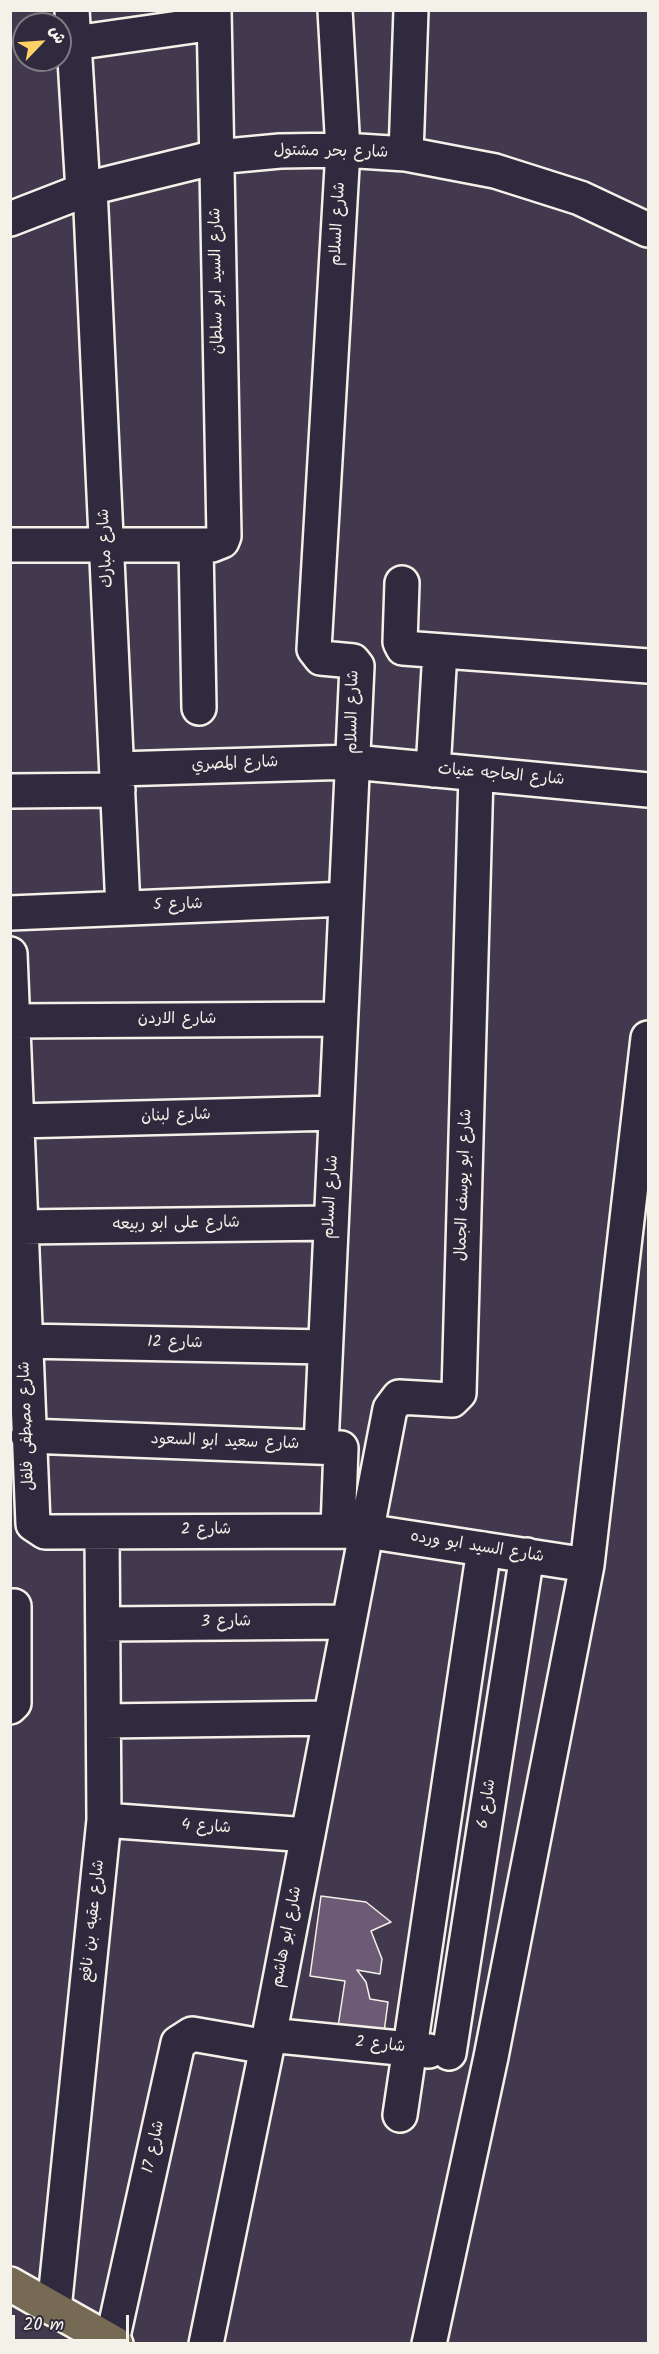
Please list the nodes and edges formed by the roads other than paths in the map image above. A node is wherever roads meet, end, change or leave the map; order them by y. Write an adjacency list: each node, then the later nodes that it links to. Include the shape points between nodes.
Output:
1 (72, 10): 5 (street, شارع مبارك)
2 (335, 10): 6 (street, شارع السلام)
3 (411, 10): 7 (street)
4 (214, 17): 5 (street); 8 (street, شارع السيد ابو سلطان)
5 (74, 43): 9 (street, شارع مبارك)
6 (343, 150): 7 (street, شارع بحر مشتول); 8 (street, شارع بحر مشتول); 19 (street, شارع السلام, via 314,649 321,658 353,661 357,666)
7 (406, 154): 11 (street, شارع بحر مشتول, via 495,171 580,198)
8 (216, 157): 9 (street, شارع بحر مشتول); 14 (street, شارع السيد ابو سلطان, via 224,536 222,541)
9 (86, 189): 10 (street, شارع بحر مشتول); 13 (street, شارع مبارك)
10 (10, 219)
11 (648, 230)
12 (10, 545): 13 (street)
13 (106, 545): 14 (street); 22 (street, شارع مبارك)
14 (204, 545): 18 (street, شارع السيد ابو سلطان)
15 (402, 583): 16 (street, via 401,646)
16 (440, 651): 17 (street); 20 (street)
17 (648, 666)
18 (199, 708)
19 (353, 762): 20 (street, شارع الحاجه عنيات); 22 (street, شارع المصري); 25 (street, شارع السلام)
20 (434, 770): 21 (street, شارع الحاجه عنيات)
21 (476, 774): 23 (street, شارع الحاجه عنيات); 42 (street, شارع ابو يوسف الجمال, via 459,1393 452,1400 406,1396 393,1402)
22 (118, 779): 24 (street, شارع المصري); 26 (street, شارع مبارك)
23 (648, 790)
24 (10, 791)
25 (346, 899): 26 (street, شارع 5); 29 (street, شارع السلام)
26 (123, 908): 27 (street, شارع 5)
27 (10, 913)
28 (10, 954): 30 (street, شارع مصطفى فلفل)
29 (340, 1020): 30 (street, شارع الاردن); 32 (street, شارع السلام)
30 (13, 1021): 33 (street, شارع مصطفى فلفل)
31 (648, 1038): 47 (street)
32 (336, 1113): 33 (street, شارع لبنان); 34 (street, شارع السلام)
33 (15, 1118): 35 (street, شارع مصطفى فلفل)
34 (331, 1222): 35 (street, شارع على ابو ربيعه); 38 (street, شارع السلام)
35 (21, 1227): 36 (street, شارع مصطفى فلفل)
36 (17, 1286): 37 (street, شارع مصطفى فلفل)
37 (25, 1341): 38 (street, شارع 12); 39 (street, شارع مصطفى فلفل)
38 (325, 1347): 41 (street, شارع السلام)
39 (19, 1392): 40 (street, شارع مصطفى فلفل)
40 (28, 1436): 41 (street, شارع سعيد ابو السعود); 43 (street, شارع مصطفى فلفل, via 31,1516 33,1524)
41 (321, 1446): 42 (street, شارع سعيد ابو السعود, via 343,1451)
42 (352, 1530): 44 (street, شارع 2); 45 (street, شارع السيد ابو ورده); 49 (street, شارع ابو هاشم)
43 (45, 1532): 44 (street, شارع 2)
44 (102, 1532): 50 (street, شارع عقبه بن نافع)
45 (484, 1549): 46 (street, شارع السيد ابو ورده); 57 (street)
46 (527, 1556): 47 (street, شارع السيد ابو ورده); 58 (street, شارع 6)
47 (587, 1565): 59 (street)
48 (14, 1606): 51 (street, via 14,1703)
49 (349, 1622): 50 (street, شارع 3); 52 (street, شارع ابو هاشم)
50 (103, 1624): 53 (street, شارع عقبه بن نافع)
51 (10, 1707)
52 (330, 1718): 53 (street); 55 (street, شارع ابو هاشم)
53 (104, 1721): 54 (street, شارع عقبه بن نافع)
54 (104, 1820): 55 (street, شارع 4); 62 (street, شارع عقبه بن نافع)
55 (308, 1835): 56 (street, شارع ابو هاشم)
56 (268, 2041): 57 (street, شارع 2); 63 (street, شارع 17, via 192,2034 178,2043); 64 (street, شارع ابو هاشم)
57 (408, 2049): 58 (street, شارع 2); 60 (street)
58 (449, 2053): 59 (street, شارع 2)
59 (491, 2057): 65 (street)
60 (399, 2115)
61 (10, 2284): 62 (main road)
62 (54, 2309): 63 (main road)
63 (114, 2342)
64 (206, 2343)
65 (429, 2343)

